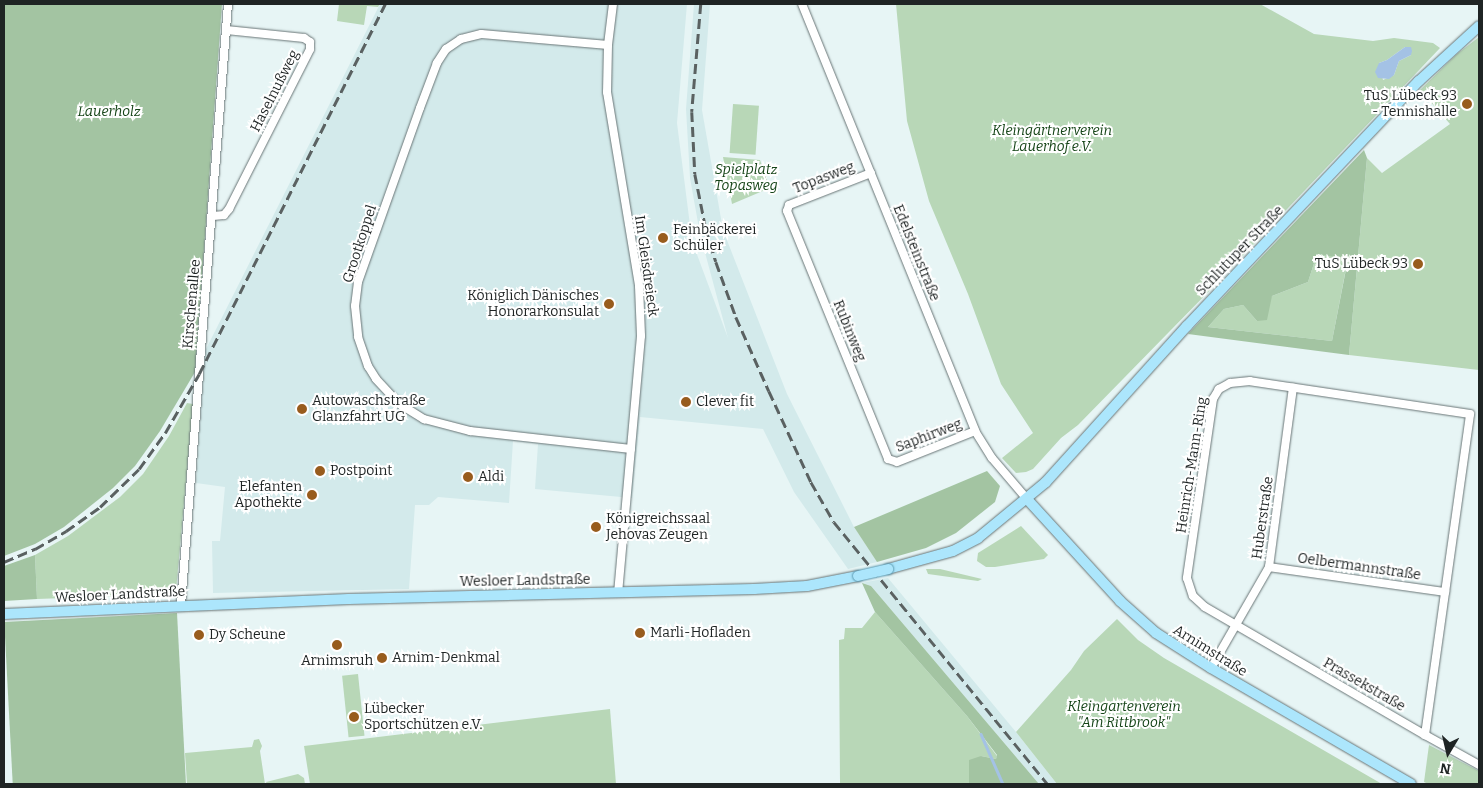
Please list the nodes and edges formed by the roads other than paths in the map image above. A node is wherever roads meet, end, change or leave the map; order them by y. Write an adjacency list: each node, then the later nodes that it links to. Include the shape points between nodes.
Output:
1 (228, 4): 5 (street, Kirschenallee)
2 (613, 4): 6 (street, Im Gleisdreieck)
3 (802, 4): 7 (street, Edelsteinstraße)
4 (1479, 26): 16 (main road, Schlutuper Straße, via 1419,81)
5 (226, 30): 9 (street, Kirschenallee); 9 (street, Haselnußweg, via 304,38 310,42 310,49 230,209 224,215)
6 (608, 45): 14 (street, Im Gleisdreieck, via 611,123 641,304); 14 (street, Grootkoppel, via 481,34 461,39 441,55 358,282 355,306 358,337 368,366 398,403 424,419 470,430)
7 (870, 173): 8 (street, Topasweg); 13 (street, Edelsteinstraße)
8 (788, 207): 15 (street, Rubinweg, via 888,459)
9 (213, 216): 20 (street, Kirschenallee)
10 (1293, 388): 11 (street, Heinrich-Mann-Ring); 17 (street, Huberstraße); 22 (street, Heinrich-Mann-Ring, via 1240,381 1219,390 1213,399 1187,578 1193,596)
11 (1470, 414): 12 (street, Heinrich-Mann-Ring); 18 (street)
12 (1479, 416)
13 (975, 431): 15 (street, Saphirweg); 16 (street, Edelsteinstraße, via 992,458)
14 (631, 449): 19 (street, Im Gleisdreieck)
15 (892, 462)
16 (1027, 500): 19 (main road, Wesloer Landstraße, bridge, via 978,538 953,551 858,576 807,586); 23 (main road, Arnimstraße, via 1120,601 1156,633)
17 (1269, 567): 18 (street, Oelbermannstraße); 22 (street, Huberstraße)
18 (1445, 592): 24 (street)
19 (618, 593): 20 (main road, Wesloer Landstraße, via 349,598)
20 (181, 606): 21 (main road, Wesloer Landstraße)
21 (4, 614)
22 (1237, 626): 23 (street, Huberstraße); 24 (street, Prassekstraße)
23 (1211, 668): 26 (main road, Arnimstraße)
24 (1425, 735): 25 (street, Prassekstraße)
25 (1479, 765)
26 (1411, 784)

